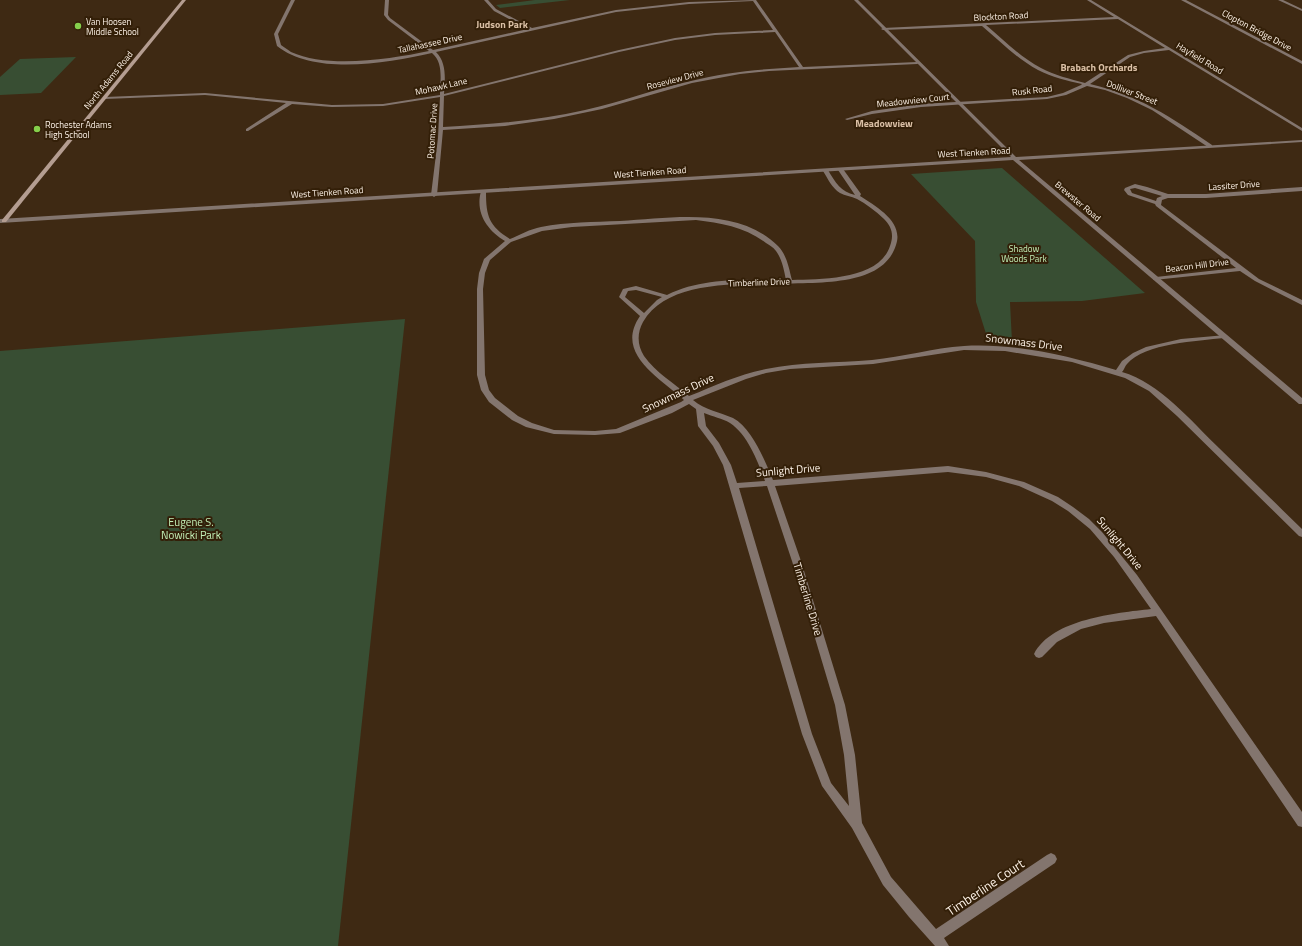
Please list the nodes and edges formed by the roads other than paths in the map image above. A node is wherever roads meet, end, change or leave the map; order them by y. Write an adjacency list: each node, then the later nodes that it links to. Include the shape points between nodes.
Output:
1 (184, 0): 23 (main road, North Adams Road)
2 (293, 0): 17 (street, Tallahassee Drive, via 276,34 279,46 290,52 315,59 357,62)
3 (387, 0): 17 (street, Potomac Drive, via 386,15 389,19)
4 (486, 0): 13 (street, via 495,10)
5 (754, 0): 13 (street, Tallahassee Drive, via 645,7 596,14); 15 (street)
6 (856, 0): 14 (street, Brewster Road)
7 (1089, 0): 11 (street, Hayfield Road)
8 (1183, 0): 19 (street, Clopton Bridge Drive)
9 (1280, 0): 10 (street)
10 (1302, 10)
11 (1119, 18): 12 (street, Blockton Road); 16 (street, Hayfield Road)
12 (982, 24): 14 (street, Blockton Road); 21 (street, Dolliver Street, via 1040,68)
13 (530, 29): 17 (street, Tallahassee Drive)
14 (883, 29): 18 (street, Brewster Road)
15 (776, 31): 20 (street); 22 (street, Mohawk Lane, via 675,38)
16 (1170, 49): 21 (street, Rusk Road, via 1129,56); 29 (street, Hayfield Road)
17 (433, 51): 22 (street, Potomac Drive, via 443,70)
18 (917, 62): 20 (street, Roseview Drive); 25 (street, Brewster Road)
19 (1302, 63)
20 (802, 68): 27 (street, Roseview Drive, via 754,71 706,79 551,119)
21 (1086, 84): 25 (street, Rusk Road, via 1047,98); 31 (street, Dolliver Street, via 1155,108)
22 (442, 94): 24 (street, Mohawk Lane, via 414,101 367,106); 27 (street, Potomac Drive)
23 (105, 98): 24 (street, Mohawk Lane, via 205,94); 41 (main road, North Adams Road)
24 (290, 102): 28 (street)
25 (957, 103): 26 (street, Meadowview Court, via 893,108); 32 (street, Brewster Road)
26 (847, 119)
27 (440, 129): 37 (street, Potomac Drive)
28 (248, 130)
29 (1302, 130)
30 (1302, 141): 31 (street, West Tienken Road)
31 (1210, 146): 32 (street, West Tienken Road)
32 (1014, 159): 34 (street, West Tienken Road); 44 (street, Brewster Road)
33 (826, 170): 34 (street, West Tienken Road); 36 (street, West Tienken Road); 39 (street, Timberline Drive, via 842,192)
34 (841, 170): 39 (street, Timberline Drive, via 858,194)
35 (1302, 189): 38 (street, Lassiter Drive, via 1206,196)
36 (483, 192): 37 (street, West Tienken Road); 42 (street, via 486,222 497,234)
37 (434, 195): 41 (street, West Tienken Road)
38 (1167, 196): 40 (street, via 1159,199); 40 (street, Lassiter Drive, via 1135,186 1127,190 1130,194)
39 (857, 197): 45 (street, Timberline Drive, via 892,226 896,235 892,253 879,265 862,273 830,280)
40 (1157, 203): 43 (street, Lassiter Drive)
41 (1, 223)
42 (509, 241): 45 (street, Snowmass Drive, via 541,229 558,227 696,218 720,221 752,231 777,248 784,260); 51 (street, Snowmass Drive, via 487,260 482,273 481,375 484,390 492,400 528,425 554,432 582,433 617,431 669,412)
43 (1241, 269): 44 (street, Beacon Hill Drive); 47 (street, Beacon Hill Drive)
44 (1156, 279): 49 (street, Brewster Road)
45 (790, 282): 46 (street, Timberline Drive, via 698,286)
46 (667, 297): 48 (street, Timberline Drive); 48 (street, via 636,288 625,290 622,297)
47 (1302, 303)
48 (644, 316): 51 (street, Timberline Drive, via 635,336 638,352 661,377)
49 (1224, 336): 50 (street, via 1169,343 1148,349 1132,356 1120,367); 52 (street, Brewster Road)
50 (1118, 373): 51 (street, Snowmass Drive, via 1073,360 1037,354 1005,349 964,348 872,362 766,371 743,377); 56 (street, Snowmass Drive, via 1152,389)
51 (689, 399): 53 (street, Timberline Drive)
52 (1302, 402)
53 (700, 409): 54 (street, Timberline Drive, via 735,421 761,460); 55 (street, Timberline Drive, via 702,426 727,465)
54 (770, 484): 55 (street, Sunlight Drive); 57 (street, Sunlight Drive, via 948,469 974,471 1005,478 1038,490 1087,522 1134,577); 60 (street, Timberline Drive, via 796,560 842,713 852,769)
55 (734, 486): 60 (street, Timberline Drive, via 807,734 827,786)
56 (1302, 534)
57 (1157, 612): 58 (street, via 1091,620 1054,639); 59 (street, Sunlight Drive)
58 (1039, 654)
59 (1302, 822)
60 (856, 824): 62 (street, Timberline Drive, via 887,881)
61 (1051, 859): 62 (street, Timberline Court)
62 (939, 942)

